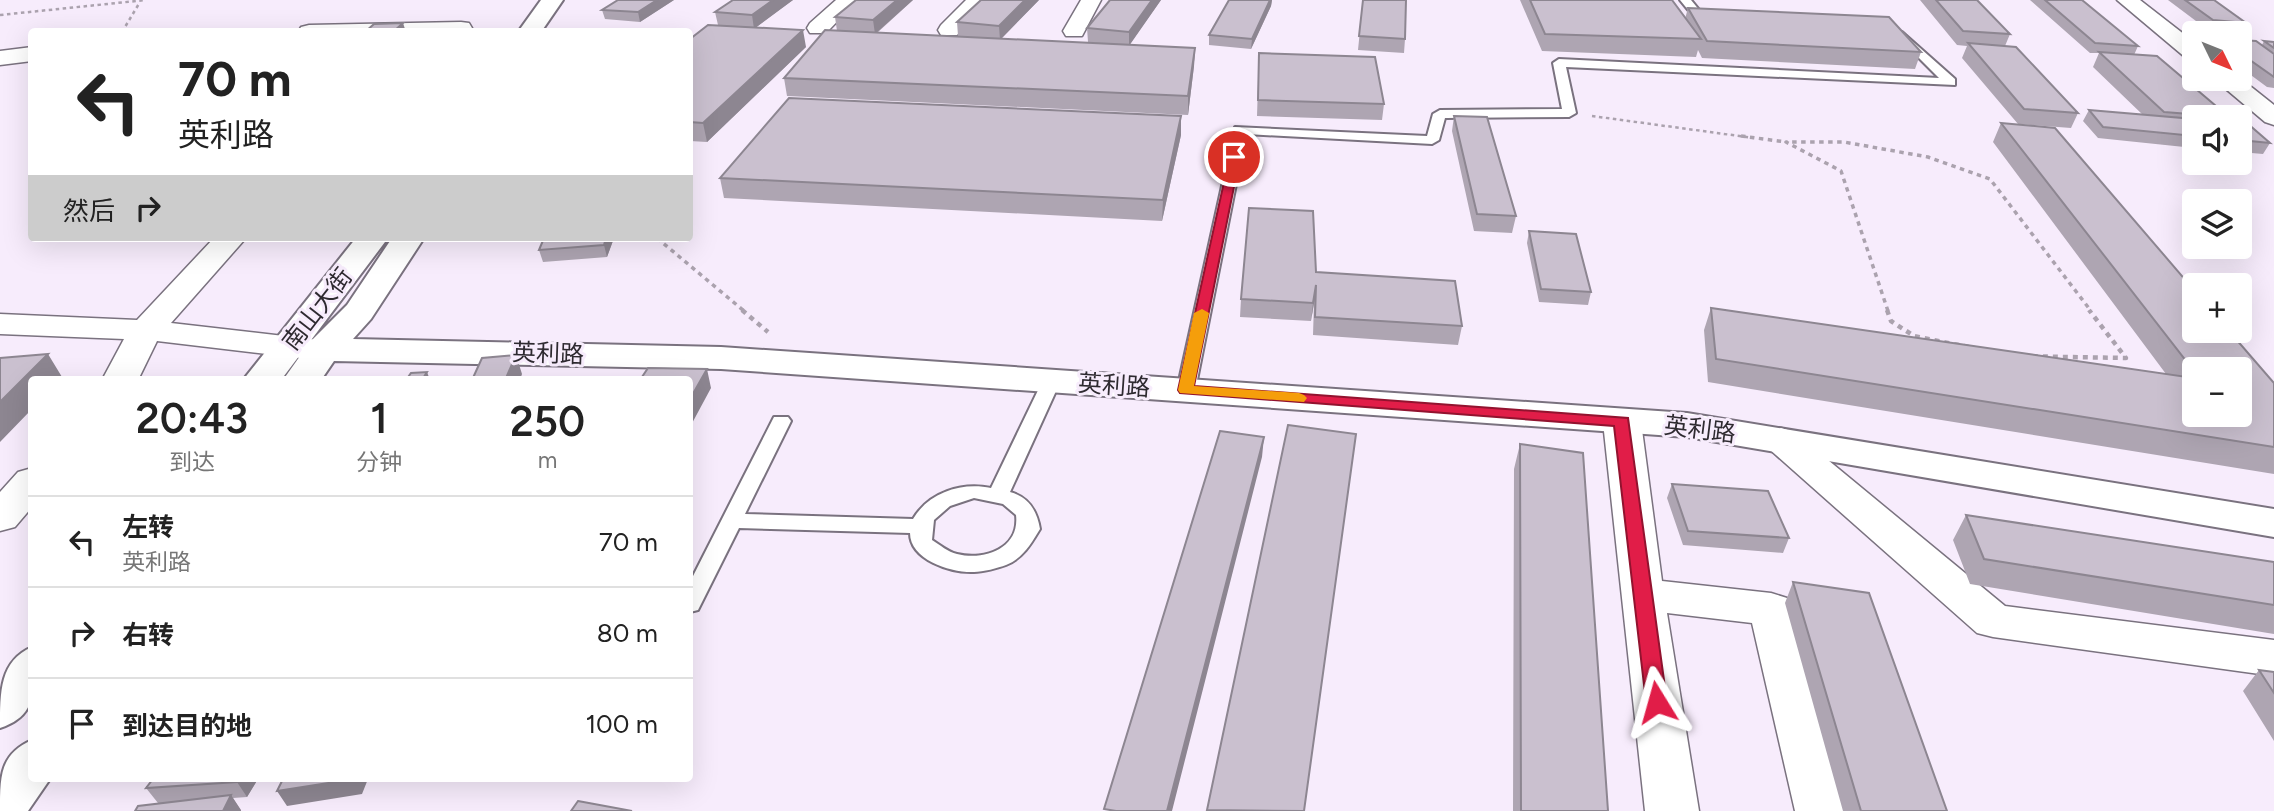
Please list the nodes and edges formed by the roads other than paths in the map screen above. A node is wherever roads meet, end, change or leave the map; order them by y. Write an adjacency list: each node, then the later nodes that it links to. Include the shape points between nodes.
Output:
1 (552, 0): 9 (street)
2 (567, 0): 10 (street)
3 (848, 0): 11 (street)
4 (978, 0): 12 (street)
5 (1091, 0): 14 (street)
6 (1685, 0): 8 (lane, via 1702,20)
7 (2127, 0): 15 (street)
8 (1728, 22)
9 (533, 28)
10 (547, 28)
11 (818, 28)
12 (949, 30)
13 (1885, 30): 29 (lane, via 1898,31 1951,82 1559,63 1569,113 1440,114 1432,140 1240,130)
14 (1074, 31)
15 (2182, 40)
16 (28, 54): 17 (street)
17 (0, 58)
18 (2242, 91): 19 (street)
19 (2274, 117)
20 (227, 242): 24 (street)
21 (370, 242): 25 (street, 南山大街)
22 (405, 242): 25 (street, 南山大街, via 359,312)
23 (0, 324): 24 (street)
24 (146, 330): 25 (street); 26 (street)
25 (304, 359): 27 (street, 南山大街); 28 (street, 英利路, via 375,349 721,358)
26 (122, 376)
27 (270, 376)
28 (1052, 380): 29 (street, 英利路); 34 (lane)
29 (1186, 390): 31 (street, 英利路)
30 (781, 421): 36 (lane)
31 (1622, 422): 32 (street, 英利路, via 1686,425); 39 (street)
32 (1781, 440): 37 (street, 英利路); 41 (street, via 1993,621)
33 (28, 486): 35 (street)
34 (999, 493): 38 (lane, via 974,491 949,497 930,509); 38 (lane, via 1017,501 1028,514 1030,529 1021,545 1004,558 980,565 935,557 921,543)
35 (0, 517)
36 (731, 521): 38 (lane); 40 (lane)
37 (2274, 523)
38 (920, 526)
39 (1642, 594): 46 (street); 47 (street, via 1771,609)
40 (693, 598)
41 (2274, 658)
42 (28, 671): 43 (street)
43 (0, 708)
44 (28, 768): 45 (street)
45 (0, 806)
46 (1672, 811)
47 (1822, 811)

